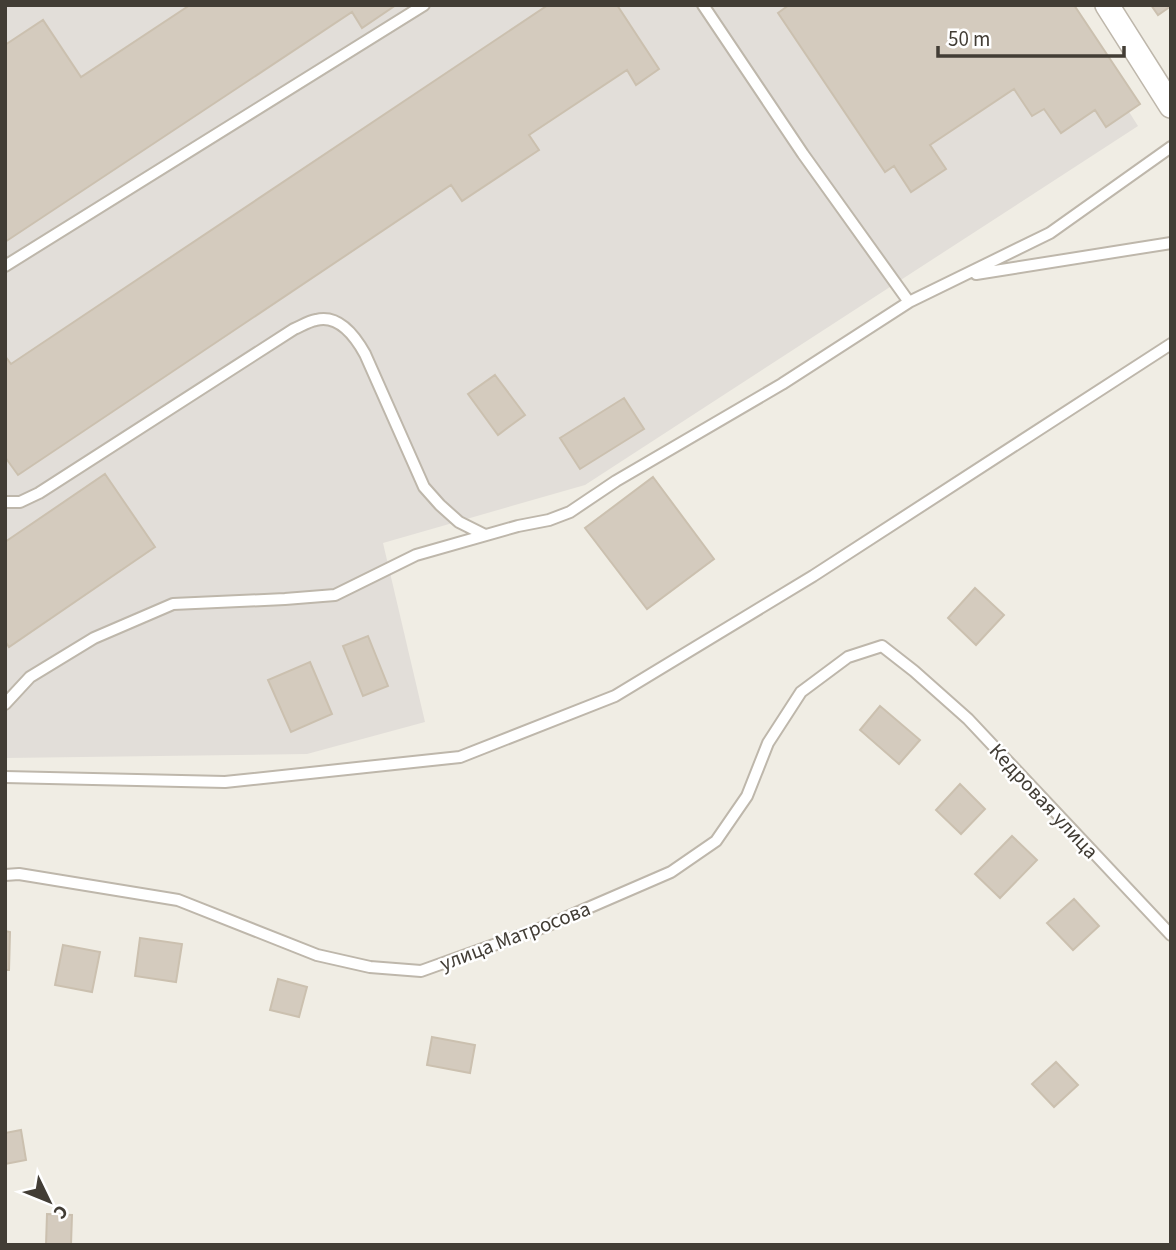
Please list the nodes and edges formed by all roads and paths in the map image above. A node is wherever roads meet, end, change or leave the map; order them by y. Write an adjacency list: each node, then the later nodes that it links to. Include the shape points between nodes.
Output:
1 (424, 5): 7 (lane)
2 (702, 5): 9 (lane)
3 (1107, 5): 4 (street)
4 (1171, 106)
5 (1171, 147): 8 (lane, via 1050,233)
6 (1171, 243): 8 (lane)
7 (5, 266)
8 (963, 276): 9 (lane)
9 (909, 302): 12 (lane, via 570,512)
10 (1171, 344): 15 (lane, via 813,576 615,696 460,757 225,782)
11 (5, 502): 12 (lane, via 20,502 39,493 294,329 330,319 358,340 424,487 458,522)
12 (485, 535): 14 (lane, via 416,555 335,595 173,604 94,638 30,677)
13 (914, 671): 16 (lane, улица Матросова, via 882,646 848,657 801,692 768,743 747,796 716,841 671,872 544,927 421,971 370,967 317,955 178,900); 17 (lane, Кедровая улица, via 968,719)
14 (5, 704)
15 (5, 777)
16 (5, 875)
17 (1171, 935)

